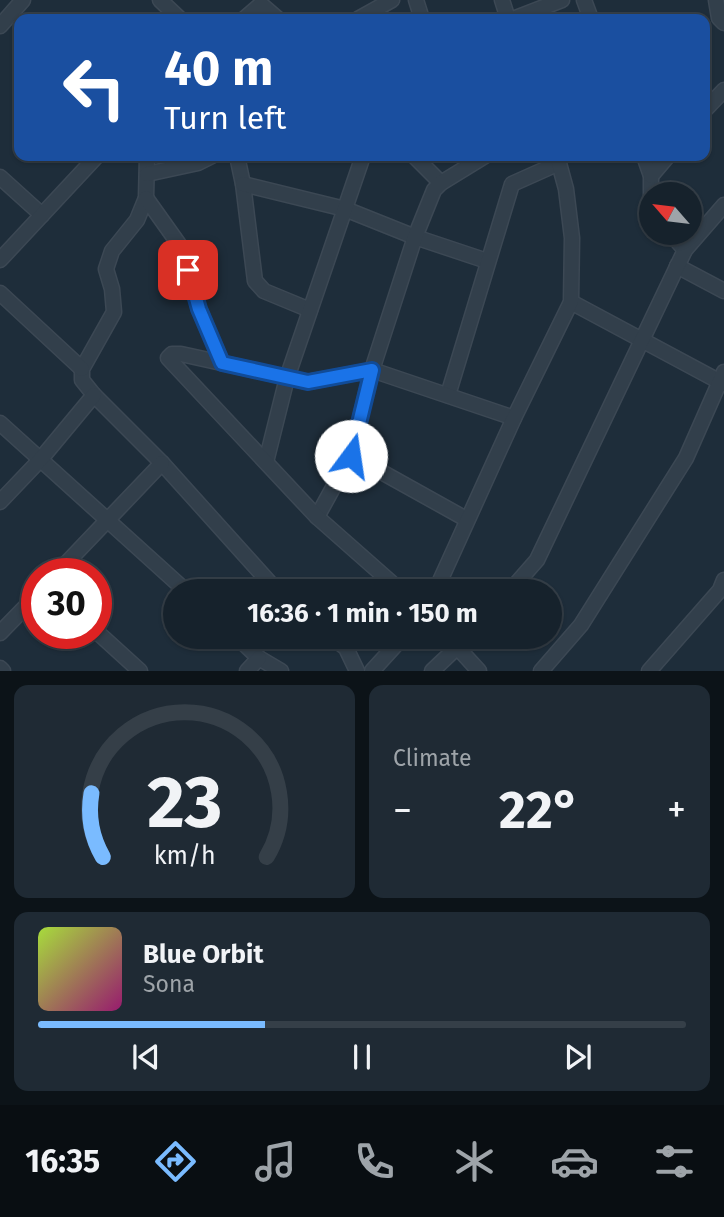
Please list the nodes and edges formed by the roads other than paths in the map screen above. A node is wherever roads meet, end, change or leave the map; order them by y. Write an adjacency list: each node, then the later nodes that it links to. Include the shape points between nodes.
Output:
1 (23, 0): 12 (street)
2 (160, 0): 6 (street)
3 (391, 0): 9 (street)
4 (562, 0): 10 (street)
5 (716, 0): 11 (street)
6 (175, 14)
7 (250, 14): 8 (street, via 263,6)
8 (272, 14)
9 (367, 14)
10 (524, 14)
11 (718, 19)
12 (0, 26)
13 (724, 90): 14 (street)
14 (710, 105)
15 (92, 161): 35 (street)
16 (148, 161): 26 (street)
17 (202, 161): 26 (street)
18 (238, 161): 31 (street)
19 (361, 161): 34 (street)
20 (419, 161): 30 (street)
21 (477, 161): 30 (street)
22 (554, 161): 40 (street, via 512,184)
23 (559, 161): 44 (street, via 572,238)
24 (646, 161): 27 (street)
25 (664, 161): 27 (street)
26 (148, 174): 32 (street)
27 (651, 176): 29 (street)
28 (0, 177): 35 (street)
29 (651, 182)
30 (441, 183): 36 (street)
31 (243, 184): 34 (street); 45 (street, via 255,281 264,291)
32 (146, 198): 47 (street, via 183,250 199,309); 48 (street, via 137,220 112,251 106,269 114,312)
33 (724, 205): 38 (street)
34 (345, 209): 36 (street); 45 (street)
35 (42, 215): 39 (street)
36 (415, 237): 40 (street); 49 (street)
37 (681, 245): 38 (street)
38 (685, 250): 41 (street)
39 (0, 260)
40 (487, 261): 53 (street)
41 (677, 266): 42 (street); 46 (street)
42 (724, 291)
43 (0, 293): 48 (street)
44 (571, 302): 46 (street); 54 (street)
45 (310, 310): 50 (street)
46 (642, 341): 51 (street); 69 (street, via 537,560)
47 (222, 363): 50 (street); 58 (street, via 181,354 169,358)
48 (82, 369): 52 (street, via 82,380)
49 (372, 370): 50 (street, via 308,382); 53 (street); 56 (street)
50 (287, 377): 58 (street)
51 (722, 379): 87 (street, via 686,458 581,625)
52 (94, 395): 57 (street); 59 (street)
53 (448, 395): 54 (street)
54 (513, 418): 63 (street)
55 (0, 423): 57 (street)
56 (351, 456): 61 (street); 63 (street)
57 (40, 460): 60 (street); 62 (street)
58 (266, 462): 61 (street)
59 (162, 463): 62 (street); 66 (street)
60 (0, 502)
61 (317, 517): 67 (street)
62 (108, 519): 64 (street); 65 (street)
63 (467, 519): 68 (street)
64 (71, 558)
65 (173, 579)
66 (266, 579)
67 (387, 579)
68 (441, 579)
69 (520, 579)
70 (724, 580): 88 (street)
71 (21, 611): 72 (street)
72 (0, 633)
73 (112, 646): 80 (street)
74 (250, 649): 79 (street)
75 (346, 649): 83 (street)
76 (392, 649): 84 (street)
77 (451, 649): 85 (street)
78 (464, 649): 86 (street)
79 (259, 657): 81 (street); 82 (street)
80 (140, 671)
81 (247, 671)
82 (281, 671)
83 (357, 671)
84 (372, 671)
85 (432, 671)
86 (479, 671)
87 (541, 671)
88 (649, 671)

